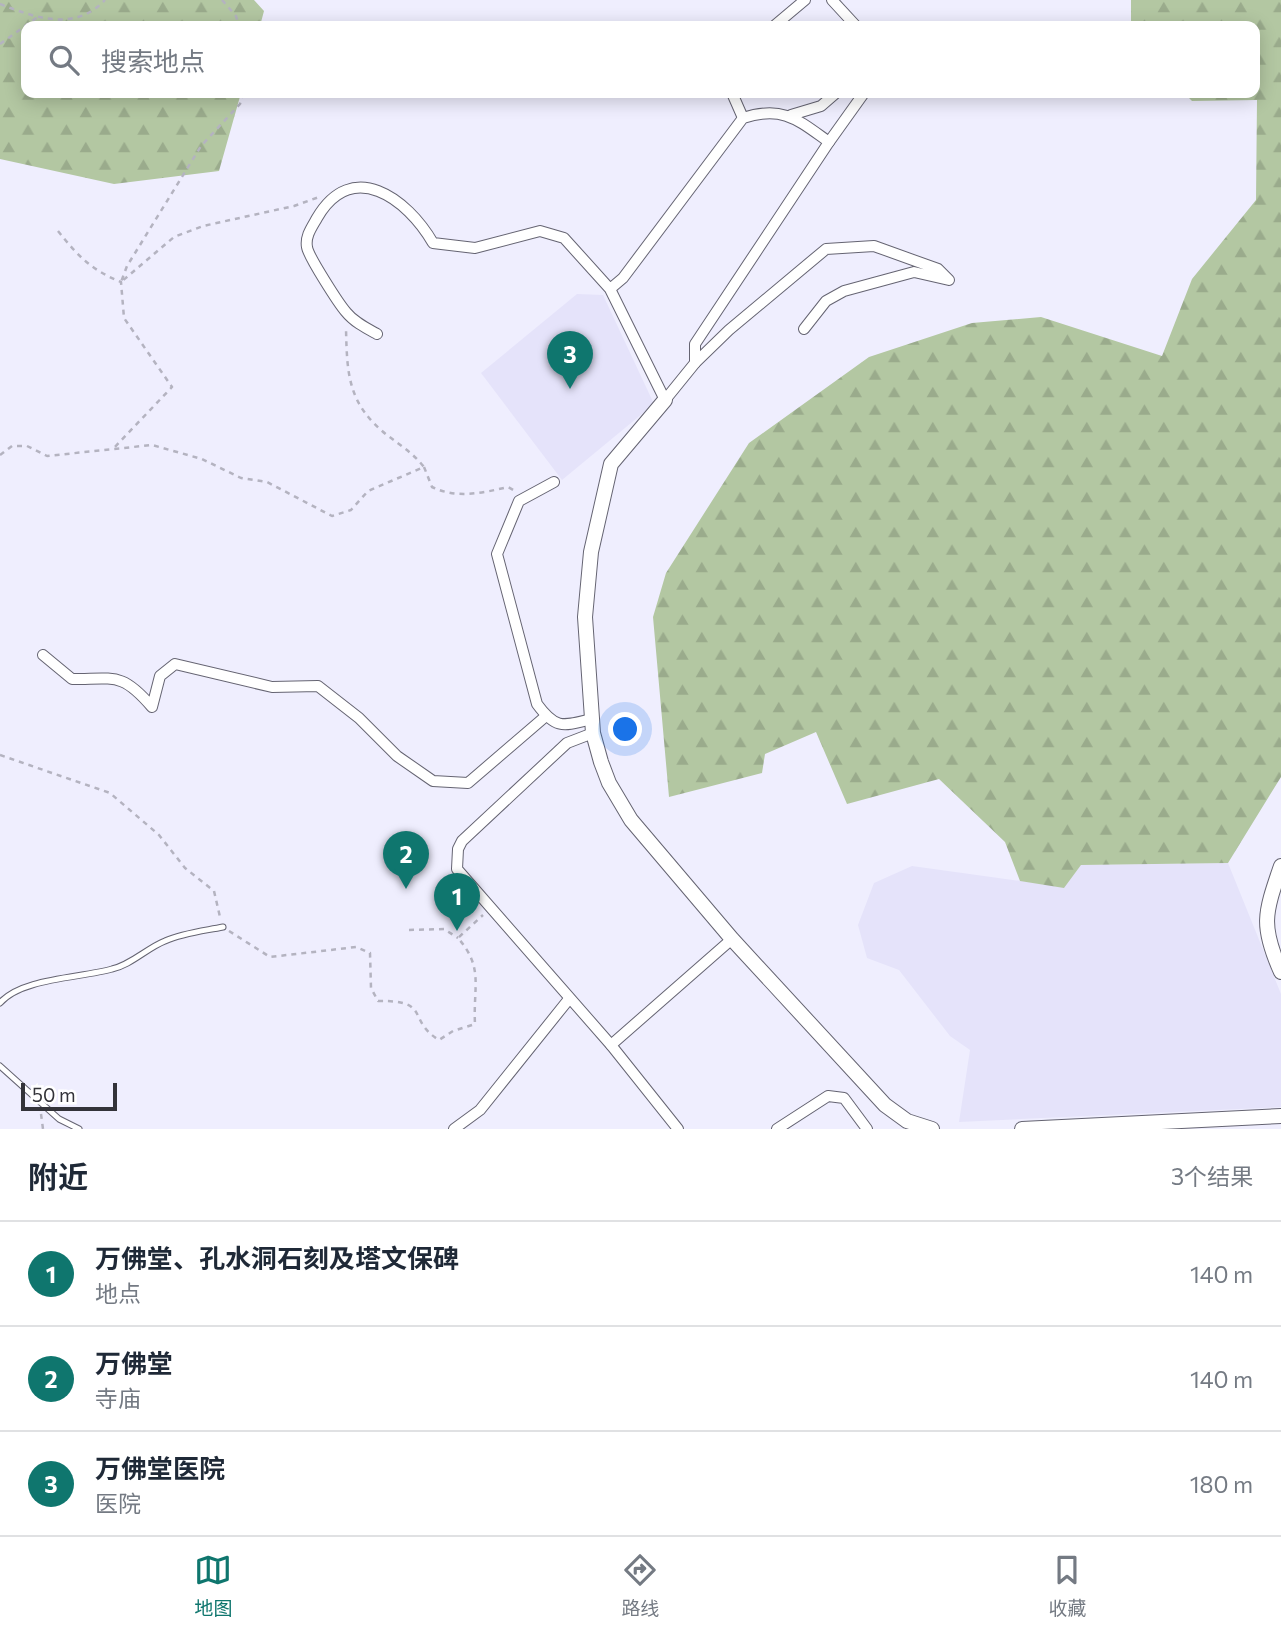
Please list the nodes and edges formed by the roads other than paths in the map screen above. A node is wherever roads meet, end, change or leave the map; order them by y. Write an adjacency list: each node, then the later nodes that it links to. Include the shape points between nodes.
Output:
1 (805, 0): 3 (street)
2 (832, 0): 4 (street)
3 (780, 21)
4 (851, 21)
5 (734, 98): 9 (street)
6 (830, 98): 8 (street, via 821,106)
7 (860, 98): 10 (street)
8 (790, 115): 9 (street, via 762,112); 10 (street)
9 (743, 118): 11 (street, via 623,278)
10 (829, 142): 14 (street, via 695,344)
11 (610, 289): 13 (street, via 564,238 540,231 475,248 433,243 423,226 383,191 356,185 327,201 307,234 307,248 346,313); 15 (street)
12 (804, 329): 14 (street, via 826,301 844,291 914,272 949,280 937,269 874,246 826,248)
13 (377, 334)
14 (695, 363): 15 (street)
15 (665, 400): 19 (street, via 611,464 602,501 586,585)
16 (554, 482): 18 (street, via 519,501 497,554 532,690)
17 (43, 655): 18 (street, via 72,678 118,677 137,689 152,707 160,676 175,664 272,687 318,686 397,756 433,781 468,783)
18 (546, 716): 19 (street, via 564,726)
19 (593, 726): 22 (street, via 609,783 631,820); 24 (street, via 567,743 458,849 457,869)
20 (1281, 866): 23 (street, via 1267,909 1267,940)
21 (223, 927): 25 (lane, via 171,938 115,969 30,986 7,995)
22 (732, 939): 26 (street); 34 (street, via 885,1105 907,1121)
23 (1281, 972)
24 (569, 999): 26 (street); 30 (street, via 480,1110)
25 (0, 1003)
26 (611, 1045): 31 (street)
27 (0, 1066): 29 (lane, via 59,1119)
28 (1281, 1116): 35 (street)
29 (79, 1129)
30 (454, 1129)
31 (678, 1129)
32 (777, 1129): 33 (street, via 828,1096 844,1098)
33 (867, 1129)
34 (932, 1129)
35 (1023, 1129)

